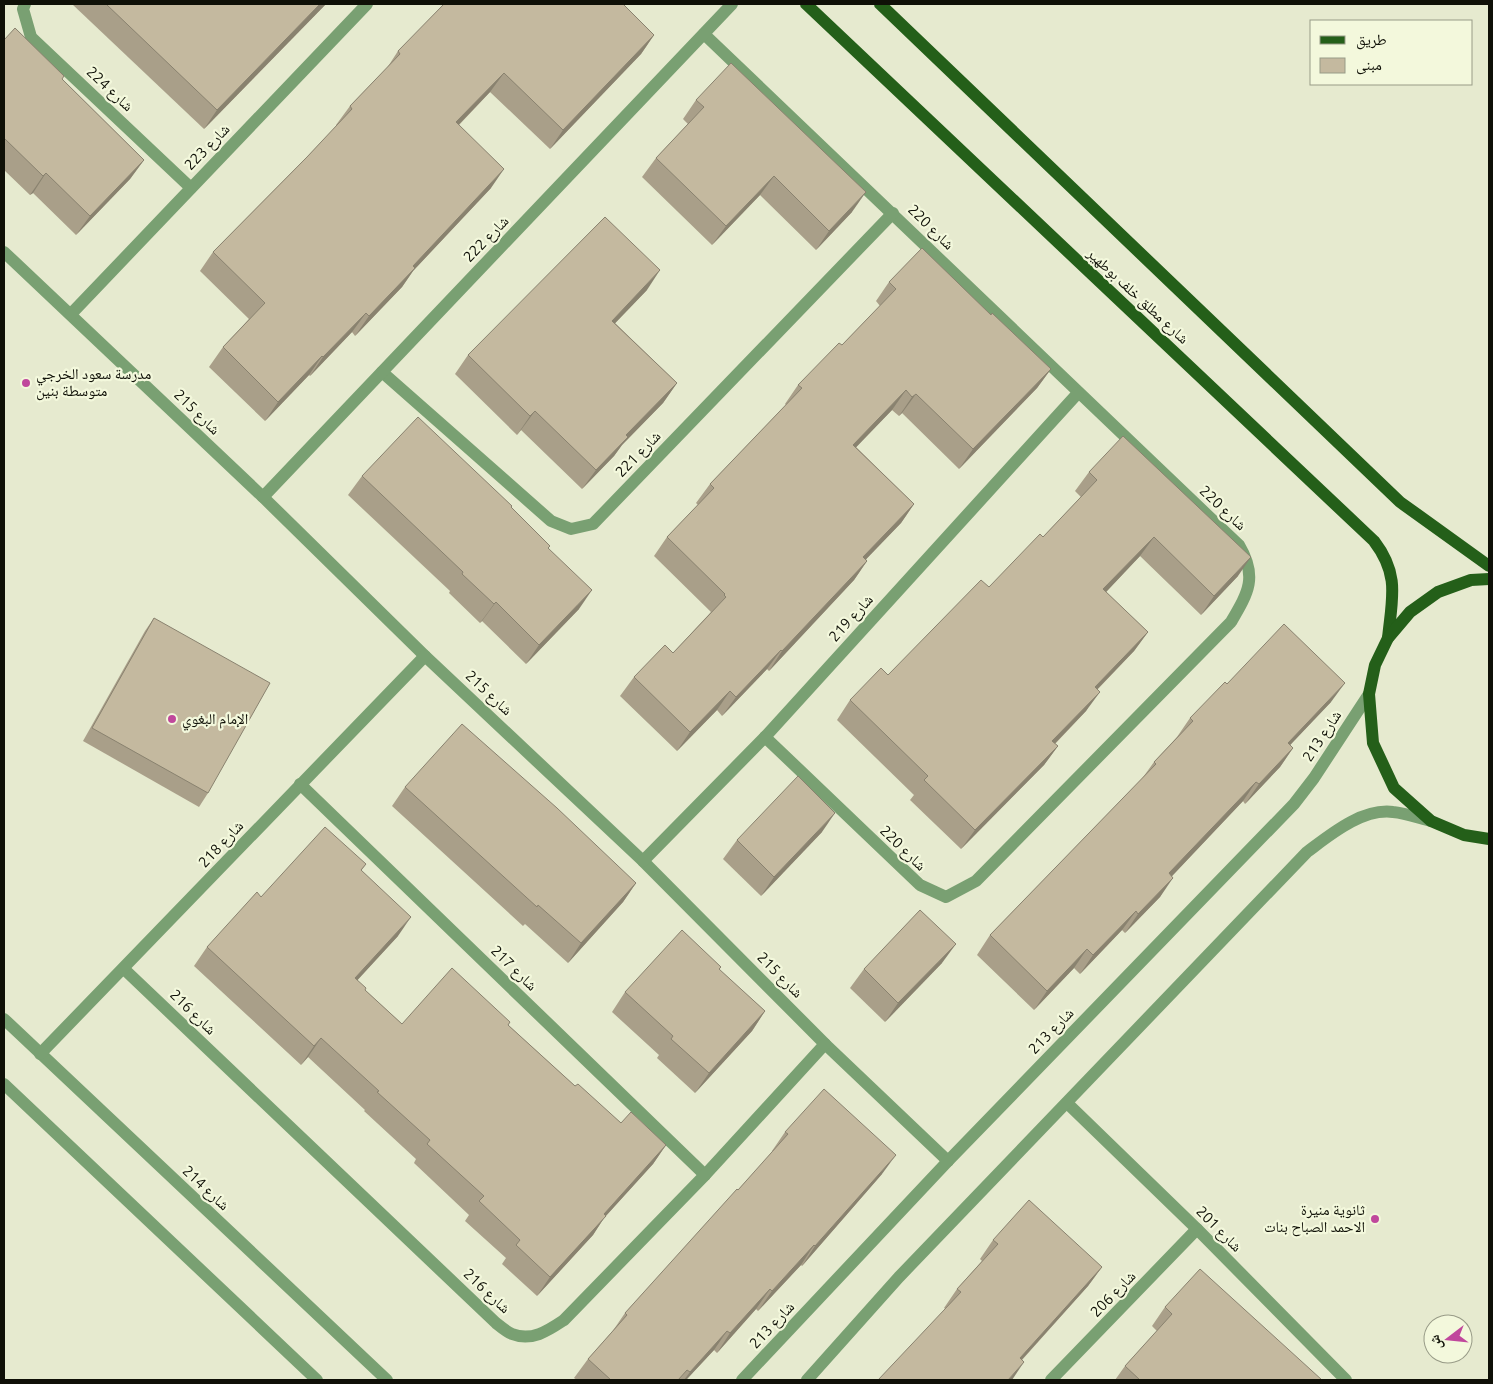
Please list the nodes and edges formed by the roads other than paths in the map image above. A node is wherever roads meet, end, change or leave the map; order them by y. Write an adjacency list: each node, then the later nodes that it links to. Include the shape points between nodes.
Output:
1 (25, 4): 7 (street, شارع 224, via 23,10 31,37)
2 (367, 4): 7 (street, شارع 223)
3 (732, 4): 6 (street, شارع 222)
4 (806, 4): 16 (main road, شارع مطلق خلف بوطهير, via 1374,541 1392,575)
5 (880, 4): 14 (main road, via 1400,502)
6 (704, 34): 8 (street, شارع 220); 11 (street, شارع 222)
7 (191, 188): 10 (street, شارع 223)
8 (893, 213): 11 (street, شارع 221, via 592,524 571,529 551,521); 12 (street, شارع 220)
9 (4, 252): 10 (street, شارع 215)
10 (71, 314): 13 (street, شارع 215)
11 (382, 372): 13 (street, شارع 222)
12 (1078, 393): 19 (street, شارع 219); 19 (street, شارع 220, via 1239,546 1247,558 1251,576 1243,601 1231,622 976,881 946,897 920,886)
13 (263, 496): 17 (street, شارع 215)
14 (1489, 566)
15 (1489, 578): 16 (main road, via 1471,580 1438,592 1410,612)
16 (1388, 638): 18 (main road, via 1375,665)
17 (425, 656): 20 (street, شارع 218); 23 (street, شارع 215)
18 (1369, 694): 21 (main road, via 1373,744 1394,788); 30 (street, شارع 213, via 1294,804)
19 (765, 737): 23 (street, شارع 219)
20 (300, 784): 24 (street, شارع 218); 31 (street, شارع 217)
21 (1431, 821): 22 (main road, via 1464,835); 29 (street, via 1392,811 1372,814 1348,823 1307,852)
22 (1489, 839)
23 (643, 861): 26 (street, شارع 215)
24 (124, 969): 27 (street, شارع 218); 31 (street, شارع 216, via 496,1323 512,1334 528,1337 545,1333 564,1320)
25 (4, 1019): 27 (street, شارع 214)
26 (826, 1044): 30 (street, شارع 215); 31 (street, شارع 216)
27 (40, 1054): 34 (street, شارع 214)
28 (4, 1084): 33 (street)
29 (1067, 1103): 32 (street, شارع 201); 36 (street, via 899,1277)
30 (948, 1161): 35 (street, شارع 213)
31 (705, 1175)
32 (1198, 1229): 37 (street, شارع 206); 38 (street, شارع 201)
33 (317, 1380)
34 (387, 1380)
35 (742, 1380)
36 (807, 1380)
37 (1051, 1380)
38 (1346, 1380)

